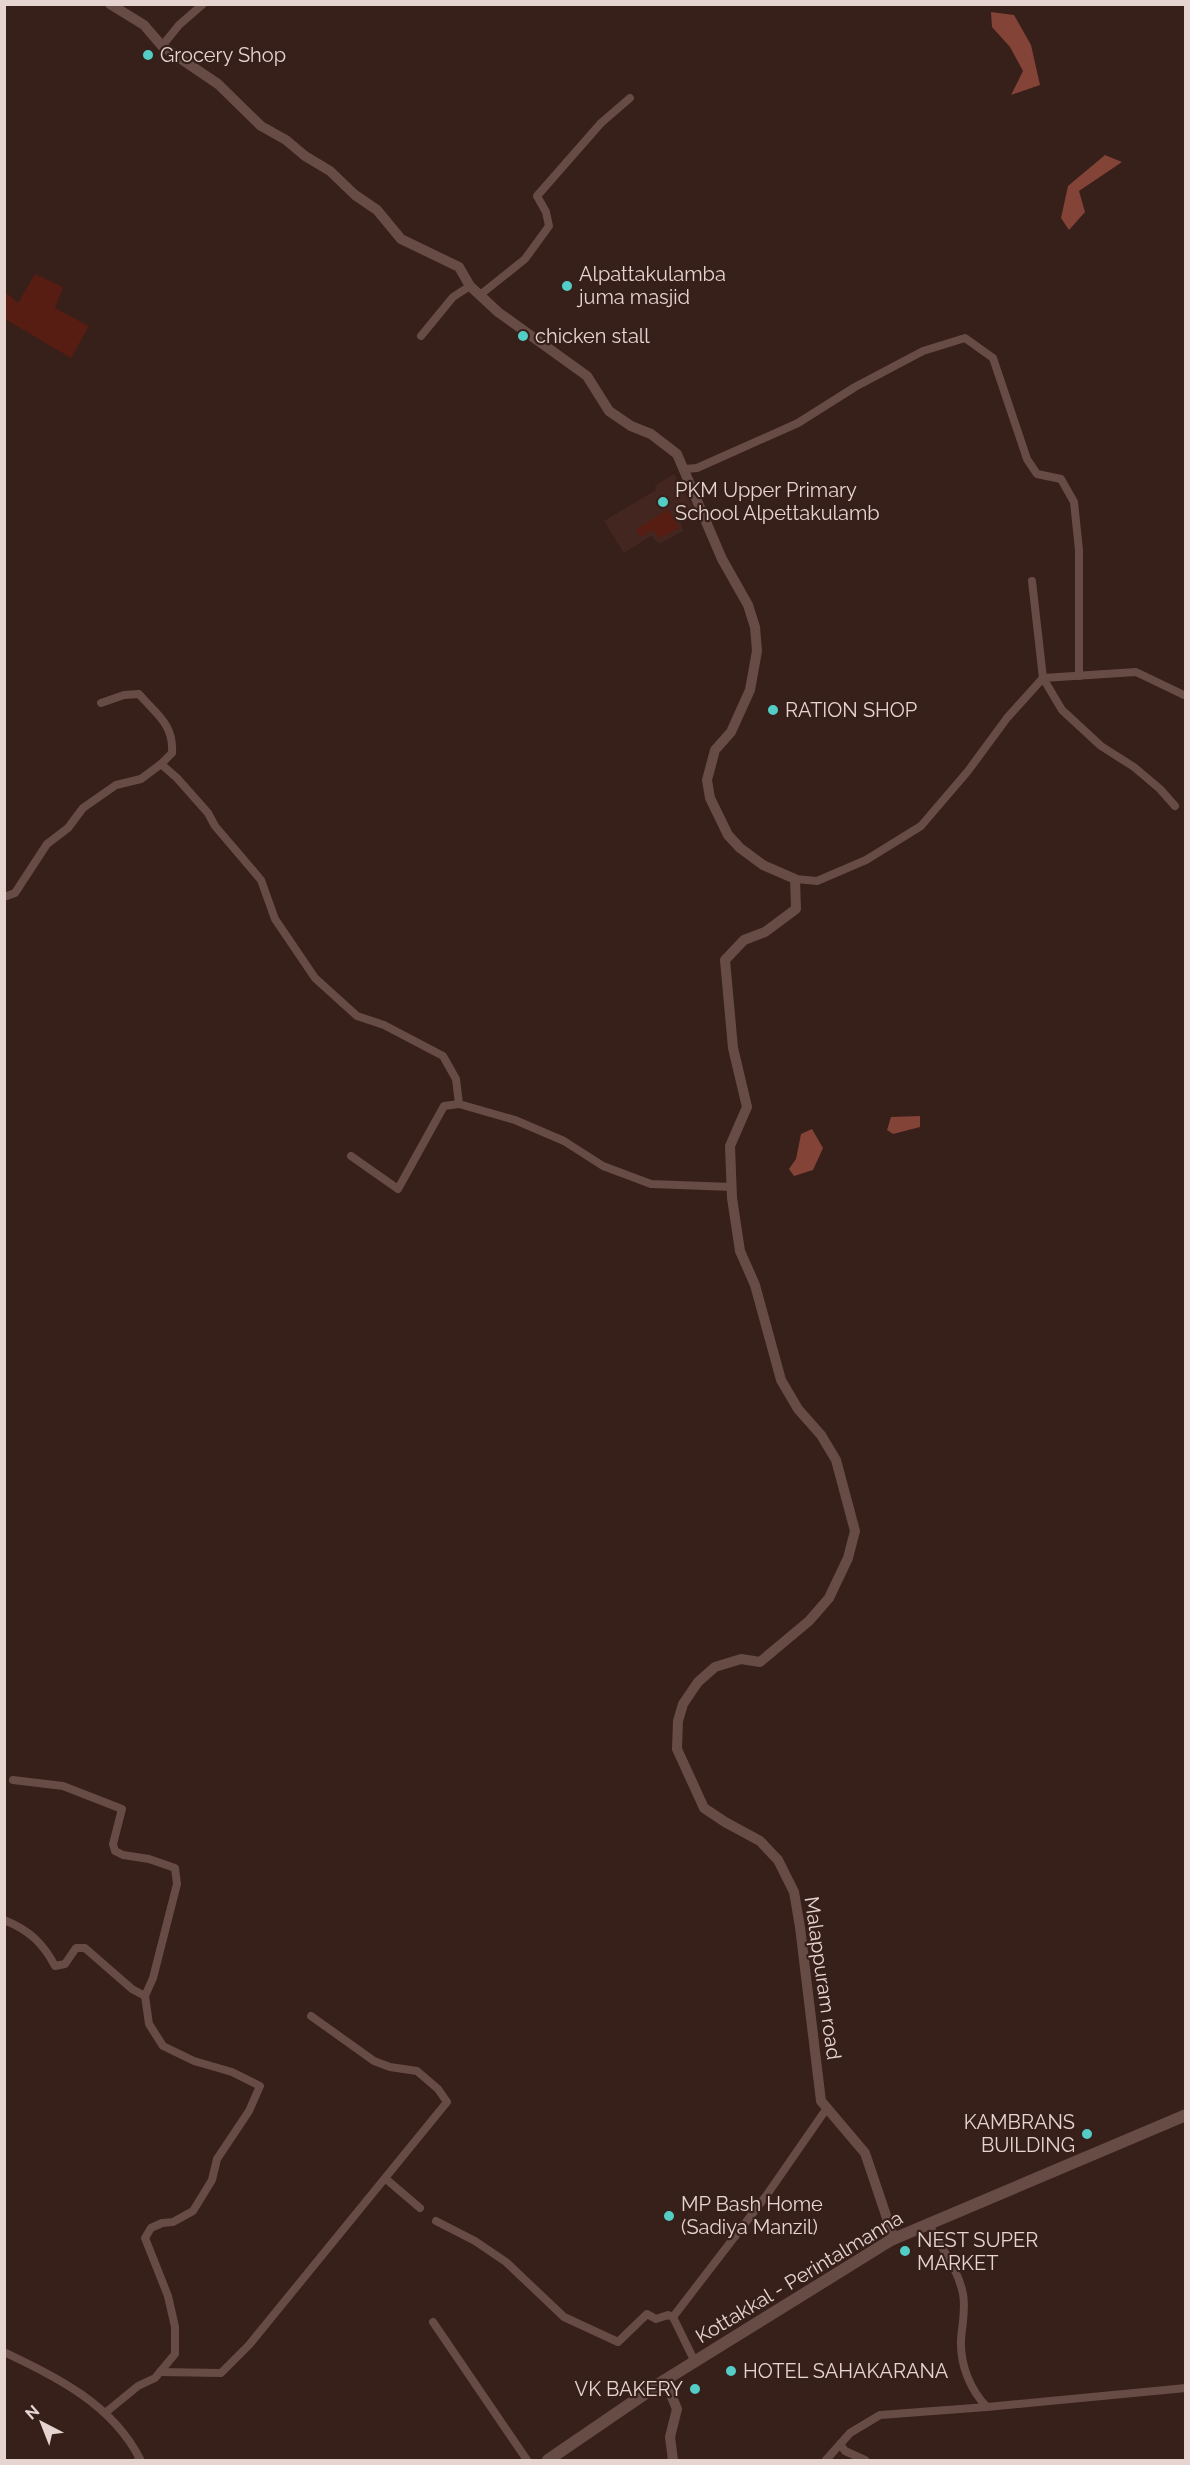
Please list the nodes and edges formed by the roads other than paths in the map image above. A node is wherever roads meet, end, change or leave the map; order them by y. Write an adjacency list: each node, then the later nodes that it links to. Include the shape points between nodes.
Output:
1 (110, 4): 3 (street, via 144,25)
2 (203, 4): 3 (street)
3 (162, 46): 5 (street, via 218,84 261,126 330,171 377,210 401,239 459,267)
4 (630, 98): 6 (street, via 601,123 537,196 549,226 525,259)
5 (470, 286): 6 (street); 7 (street, via 453,297)
6 (480, 295): 8 (street, via 530,337 587,376 609,411 651,434 677,454)
7 (421, 336)
8 (685, 469): 10 (street, via 697,468 798,423 923,351 965,338 993,358 1027,459 1037,474 1061,479 1074,502 1079,550); 16 (street, via 755,627 750,690 731,732 715,750 707,780 710,798 728,835 740,848 763,865)
9 (1032, 581): 11 (street)
10 (1079, 676): 11 (street); 12 (street, via 1136,672)
11 (1043, 678): 15 (street, via 1062,710 1101,746 1160,789); 16 (street, via 921,826 866,860 817,880)
12 (1185, 696)
13 (101, 703): 14 (street, via 139,694 167,723 173,740 172,753)
14 (161, 764): 17 (street, via 141,779 116,785 83,808 68,828 47,844 15,893); 18 (street, via 208,813 261,880 275,919 315,978 357,1016 384,1025 443,1056 456,1079)
15 (1175, 806)
16 (795, 879): 20 (street, Malappuram road, via 796,909 765,932 744,940 725,960 733,1048 747,1107 730,1146)
17 (4, 897)
18 (459, 1104): 19 (street, via 444,1106 398,1190); 20 (street, via 515,1120 564,1141 603,1166 651,1184)
19 (351, 1156)
20 (732, 1187): 25 (street, Malappuram road, via 740,1251 755,1285 781,1380 836,1460 855,1531 848,1558 829,1598 809,1621 760,1662 741,1659 715,1667 698,1682 683,1704 677,1749 704,1808 760,1841 778,1860 794,1892 821,2101)
21 (13, 1780): 23 (street, via 63,1786 122,1809 113,1844 115,1851 175,1868 177,1884)
22 (4, 1920): 23 (street, via 26,1930 43,1945 55,1966 65,1964 76,1948 85,1948)
23 (145, 1996): 36 (street, via 149,2024 163,2046 260,2086 249,2111 217,2159 212,2180 193,2211 151,2228 145,2238 175,2327 175,2354)
24 (311, 2016): 27 (street, via 374,2061 417,2071 447,2102)
25 (827, 2108): 31 (street, Malappuram road, via 865,2153); 32 (street, via 766,2196)
26 (1185, 2115): 30 (main road, Kottakkal - Perintalmanna)
27 (386, 2179): 28 (street); 36 (street, via 249,2345 221,2373)
28 (420, 2208)
29 (436, 2221): 32 (street, via 506,2262 564,2317 618,2342 647,2314 657,2319 668,2314)
30 (929, 2224): 31 (main road, Kottakkal - Perintalmanna); 39 (street, via 959,2278 965,2310 962,2354 977,2397)
31 (894, 2239): 35 (main road, Kottakkal - Perintalmanna)
32 (673, 2317): 35 (street)
33 (433, 2322): 43 (street)
34 (4, 2352): 40 (street, via 46,2372 92,2400)
35 (694, 2362): 37 (main road, Kottakkal - Perintalmanna)
36 (160, 2372): 40 (street)
37 (665, 2380): 44 (main road, Kottakkal - Perintalmanna); 45 (street, via 677,2409 670,2437)
38 (1185, 2388): 39 (street)
39 (987, 2407): 41 (street, via 880,2415 850,2433)
40 (105, 2413): 42 (street, via 129,2438)
41 (840, 2444): 46 (street); 47 (street, via 845,2451)
42 (138, 2460)
43 (527, 2460)
44 (548, 2460)
45 (673, 2460)
46 (826, 2460)
47 (865, 2460)

